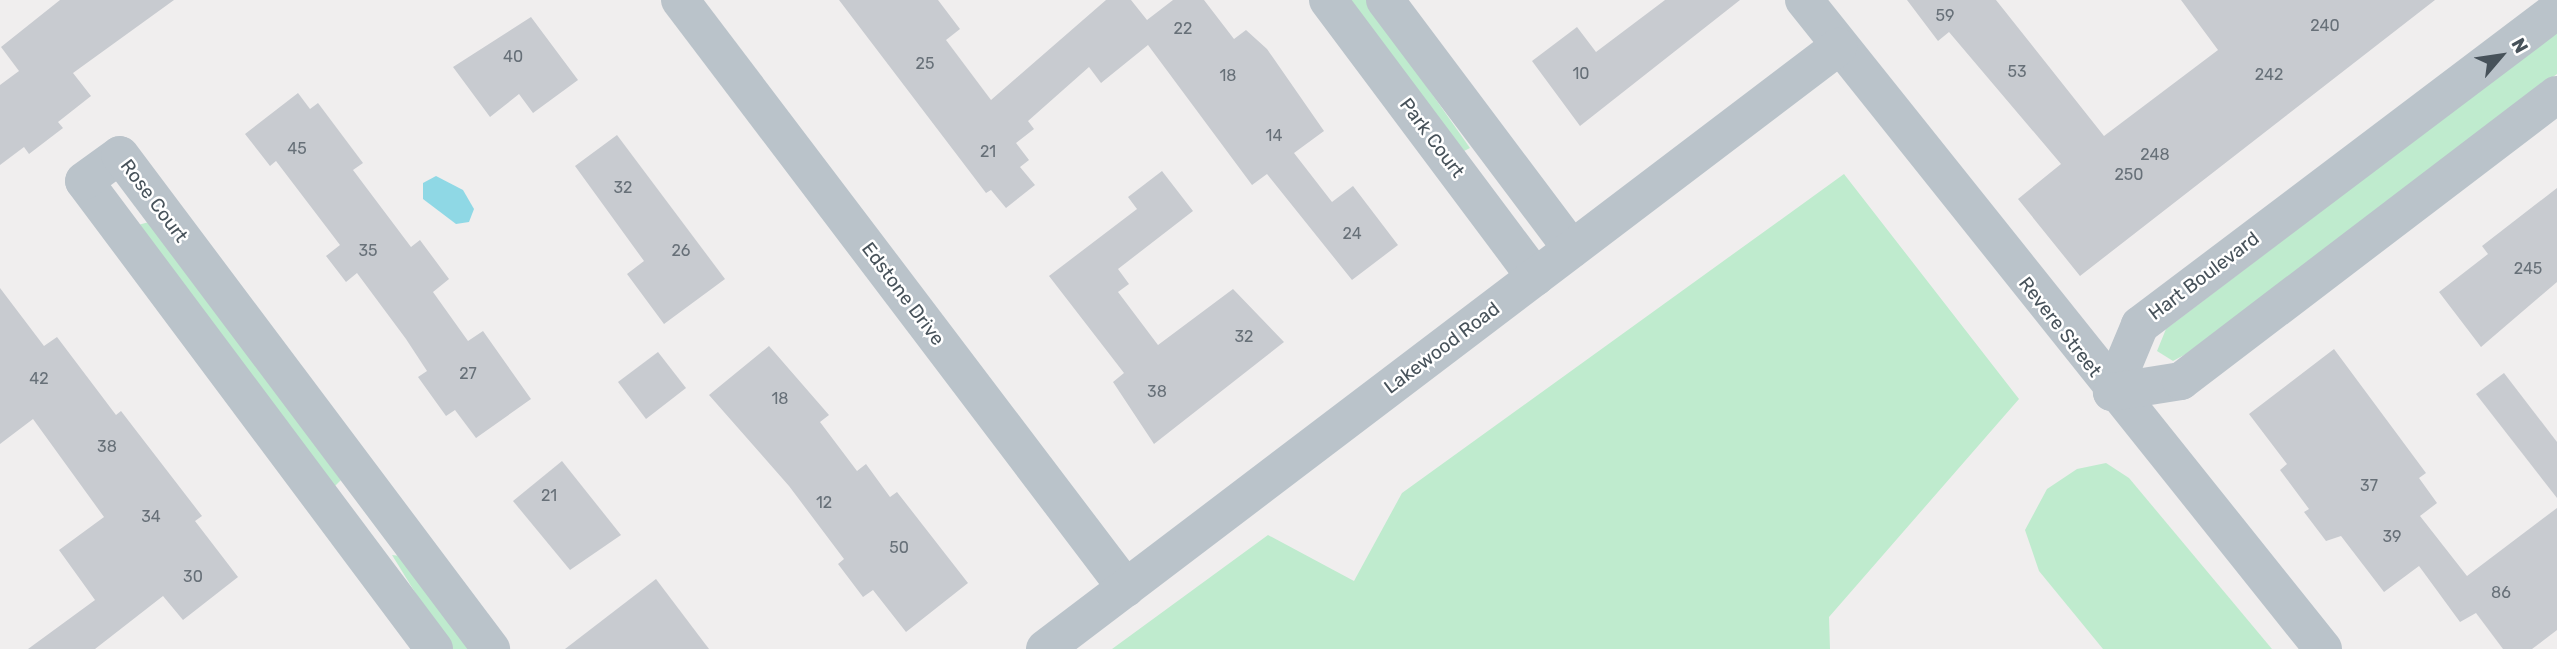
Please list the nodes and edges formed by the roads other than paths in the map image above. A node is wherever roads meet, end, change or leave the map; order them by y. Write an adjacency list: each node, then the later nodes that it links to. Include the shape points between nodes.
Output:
1 (680, 0): 11 (street, Edstone Drive)
2 (1328, 0): 9 (street, Park Court)
3 (1385, 0): 8 (street)
4 (1804, 0): 6 (street, Revere Street)
5 (2557, 10): 10 (street, Hart Boulevard, via 2140,325)
6 (1838, 47): 8 (street, Lakewood Road); 10 (street, Revere Street)
7 (2557, 95): 10 (street, via 2181,381)
8 (1572, 249): 9 (street, Lakewood Road)
9 (1535, 277): 11 (street, Lakewood Road)
10 (2112, 391): 15 (street, Revere Street)
11 (1126, 588): 14 (street, Lakewood Road)
12 (434, 649): 13 (street, Rose Court, via 85,181 120,155)
13 (491, 649)
14 (1045, 649)
15 (2323, 649)

